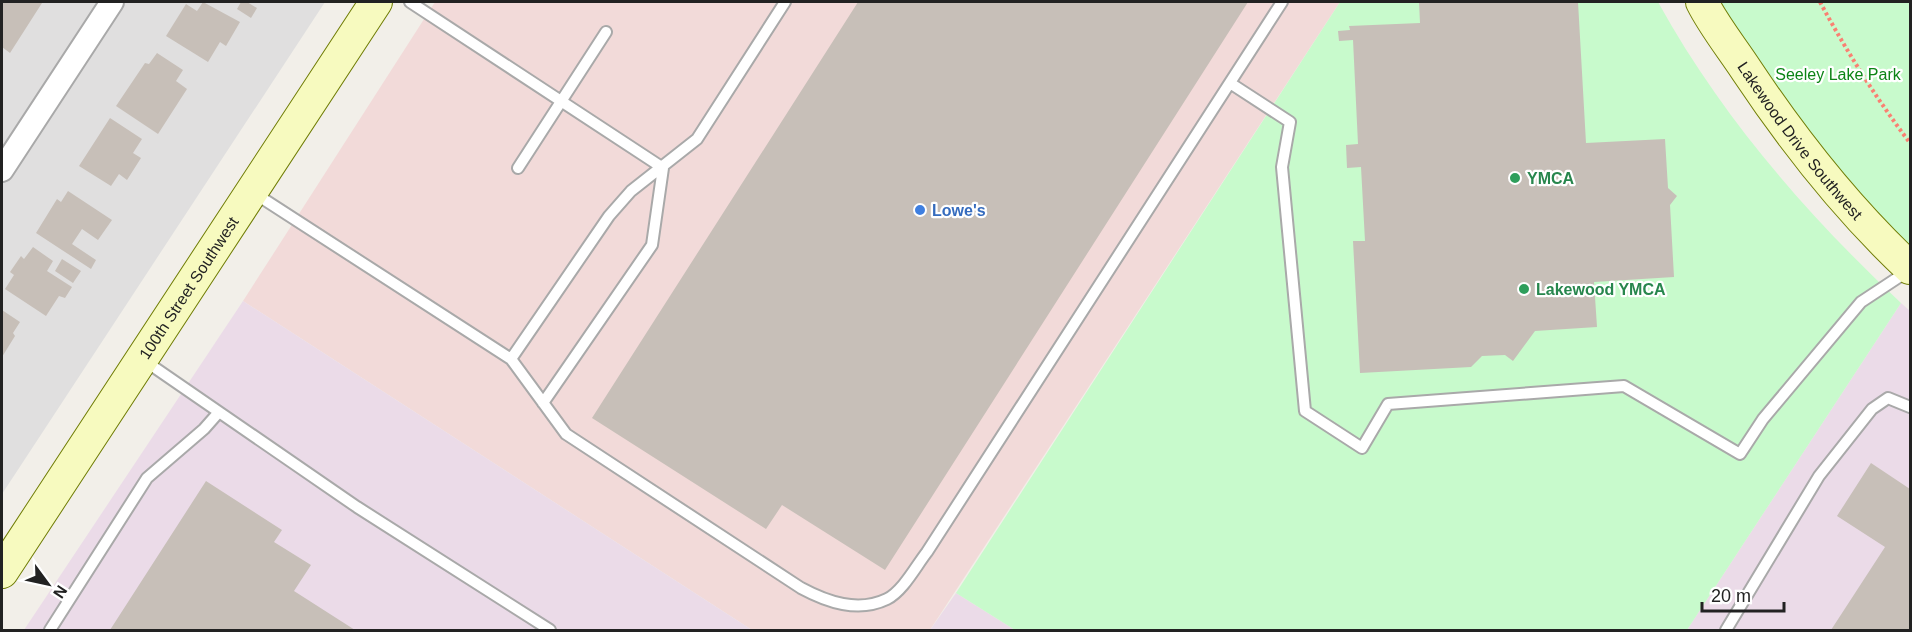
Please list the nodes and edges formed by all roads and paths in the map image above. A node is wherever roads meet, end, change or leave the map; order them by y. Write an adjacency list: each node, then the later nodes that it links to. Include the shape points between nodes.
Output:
1 (112, 2): 14 (street)
2 (376, 2): 15 (main road, 100th Street Southwest)
3 (410, 2): 10 (lane)
4 (785, 2): 13 (lane, via 697,139)
5 (1282, 2): 9 (lane)
6 (1702, 2): 16 (main road, Lakewood Drive Southwest, via 1814,166)
7 (1821, 2): 11 (path, via 1883,108)
8 (606, 32): 10 (lane)
9 (1230, 83): 16 (lane, via 1290,122 1282,167 1305,411 1362,448 1388,404 1624,386 1740,454 1763,419 1861,302); 19 (lane, via 927,552 888,599 857,606 826,602 801,588 566,434)
10 (562, 101): 12 (lane); 13 (lane)
11 (1911, 143)
12 (518, 168)
13 (663, 168): 18 (lane, via 631,191 609,216); 19 (lane, via 652,244)
14 (2, 170)
15 (251, 191): 17 (main road, 100th Street Southwest); 18 (lane)
16 (1911, 269)
17 (142, 358): 21 (lane); 22 (main road, 100th Street Southwest)
18 (511, 359): 19 (lane)
19 (543, 403)
20 (1911, 407): 25 (lane, via 1888,398 1872,409 1819,476)
21 (219, 412): 23 (lane, via 147,478); 24 (lane, via 357,507)
22 (2, 572)
23 (50, 630)
24 (550, 630)
25 (1726, 630)

